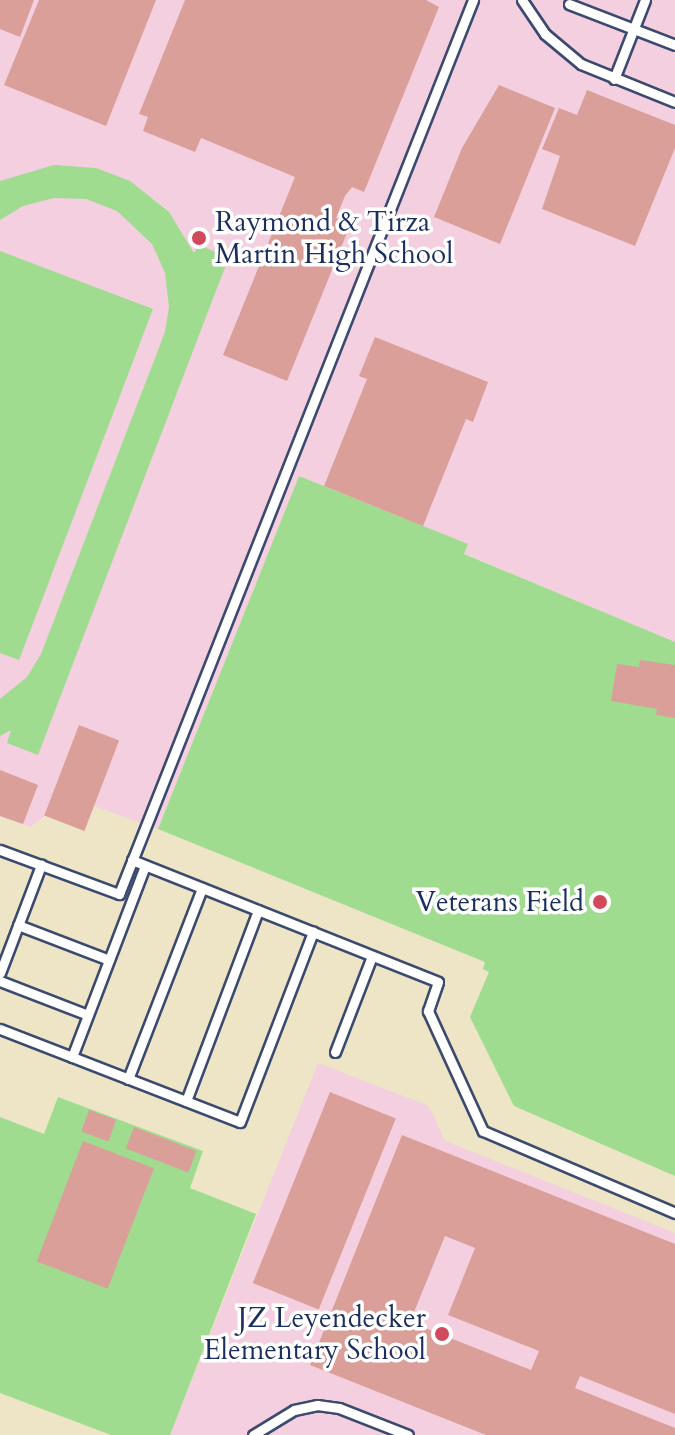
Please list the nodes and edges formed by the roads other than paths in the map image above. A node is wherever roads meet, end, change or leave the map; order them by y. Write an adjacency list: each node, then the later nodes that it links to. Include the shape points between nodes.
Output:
1 (473, 0): 10 (lane)
2 (522, 0): 7 (lane, via 564,53)
3 (645, 0): 5 (lane)
4 (569, 4): 5 (lane)
5 (634, 29): 6 (lane); 7 (lane)
6 (675, 45)
7 (614, 79): 8 (lane)
8 (675, 102)
9 (0, 850): 11 (lane)
10 (132, 860): 11 (lane, via 119,894); 12 (lane)
11 (41, 865): 15 (lane)
12 (145, 866): 13 (lane); 18 (lane)
13 (202, 888): 14 (lane); 25 (lane)
14 (258, 910): 16 (lane); 26 (lane)
15 (18, 925): 18 (lane); 19 (lane)
16 (313, 932): 17 (lane); 26 (lane, via 240,1122)
17 (372, 956): 23 (lane); 27 (lane, via 438,982 428,1011 483,1131)
18 (109, 960): 21 (lane)
19 (0, 973)
20 (0, 981): 21 (lane)
21 (88, 1015): 24 (lane)
22 (0, 1029): 24 (lane)
23 (335, 1052)
24 (72, 1057): 25 (lane)
25 (128, 1079): 26 (lane)
26 (186, 1101)
27 (675, 1213)
28 (253, 1435): 29 (lane, via 294,1410 317,1405 339,1408)
29 (408, 1435)

